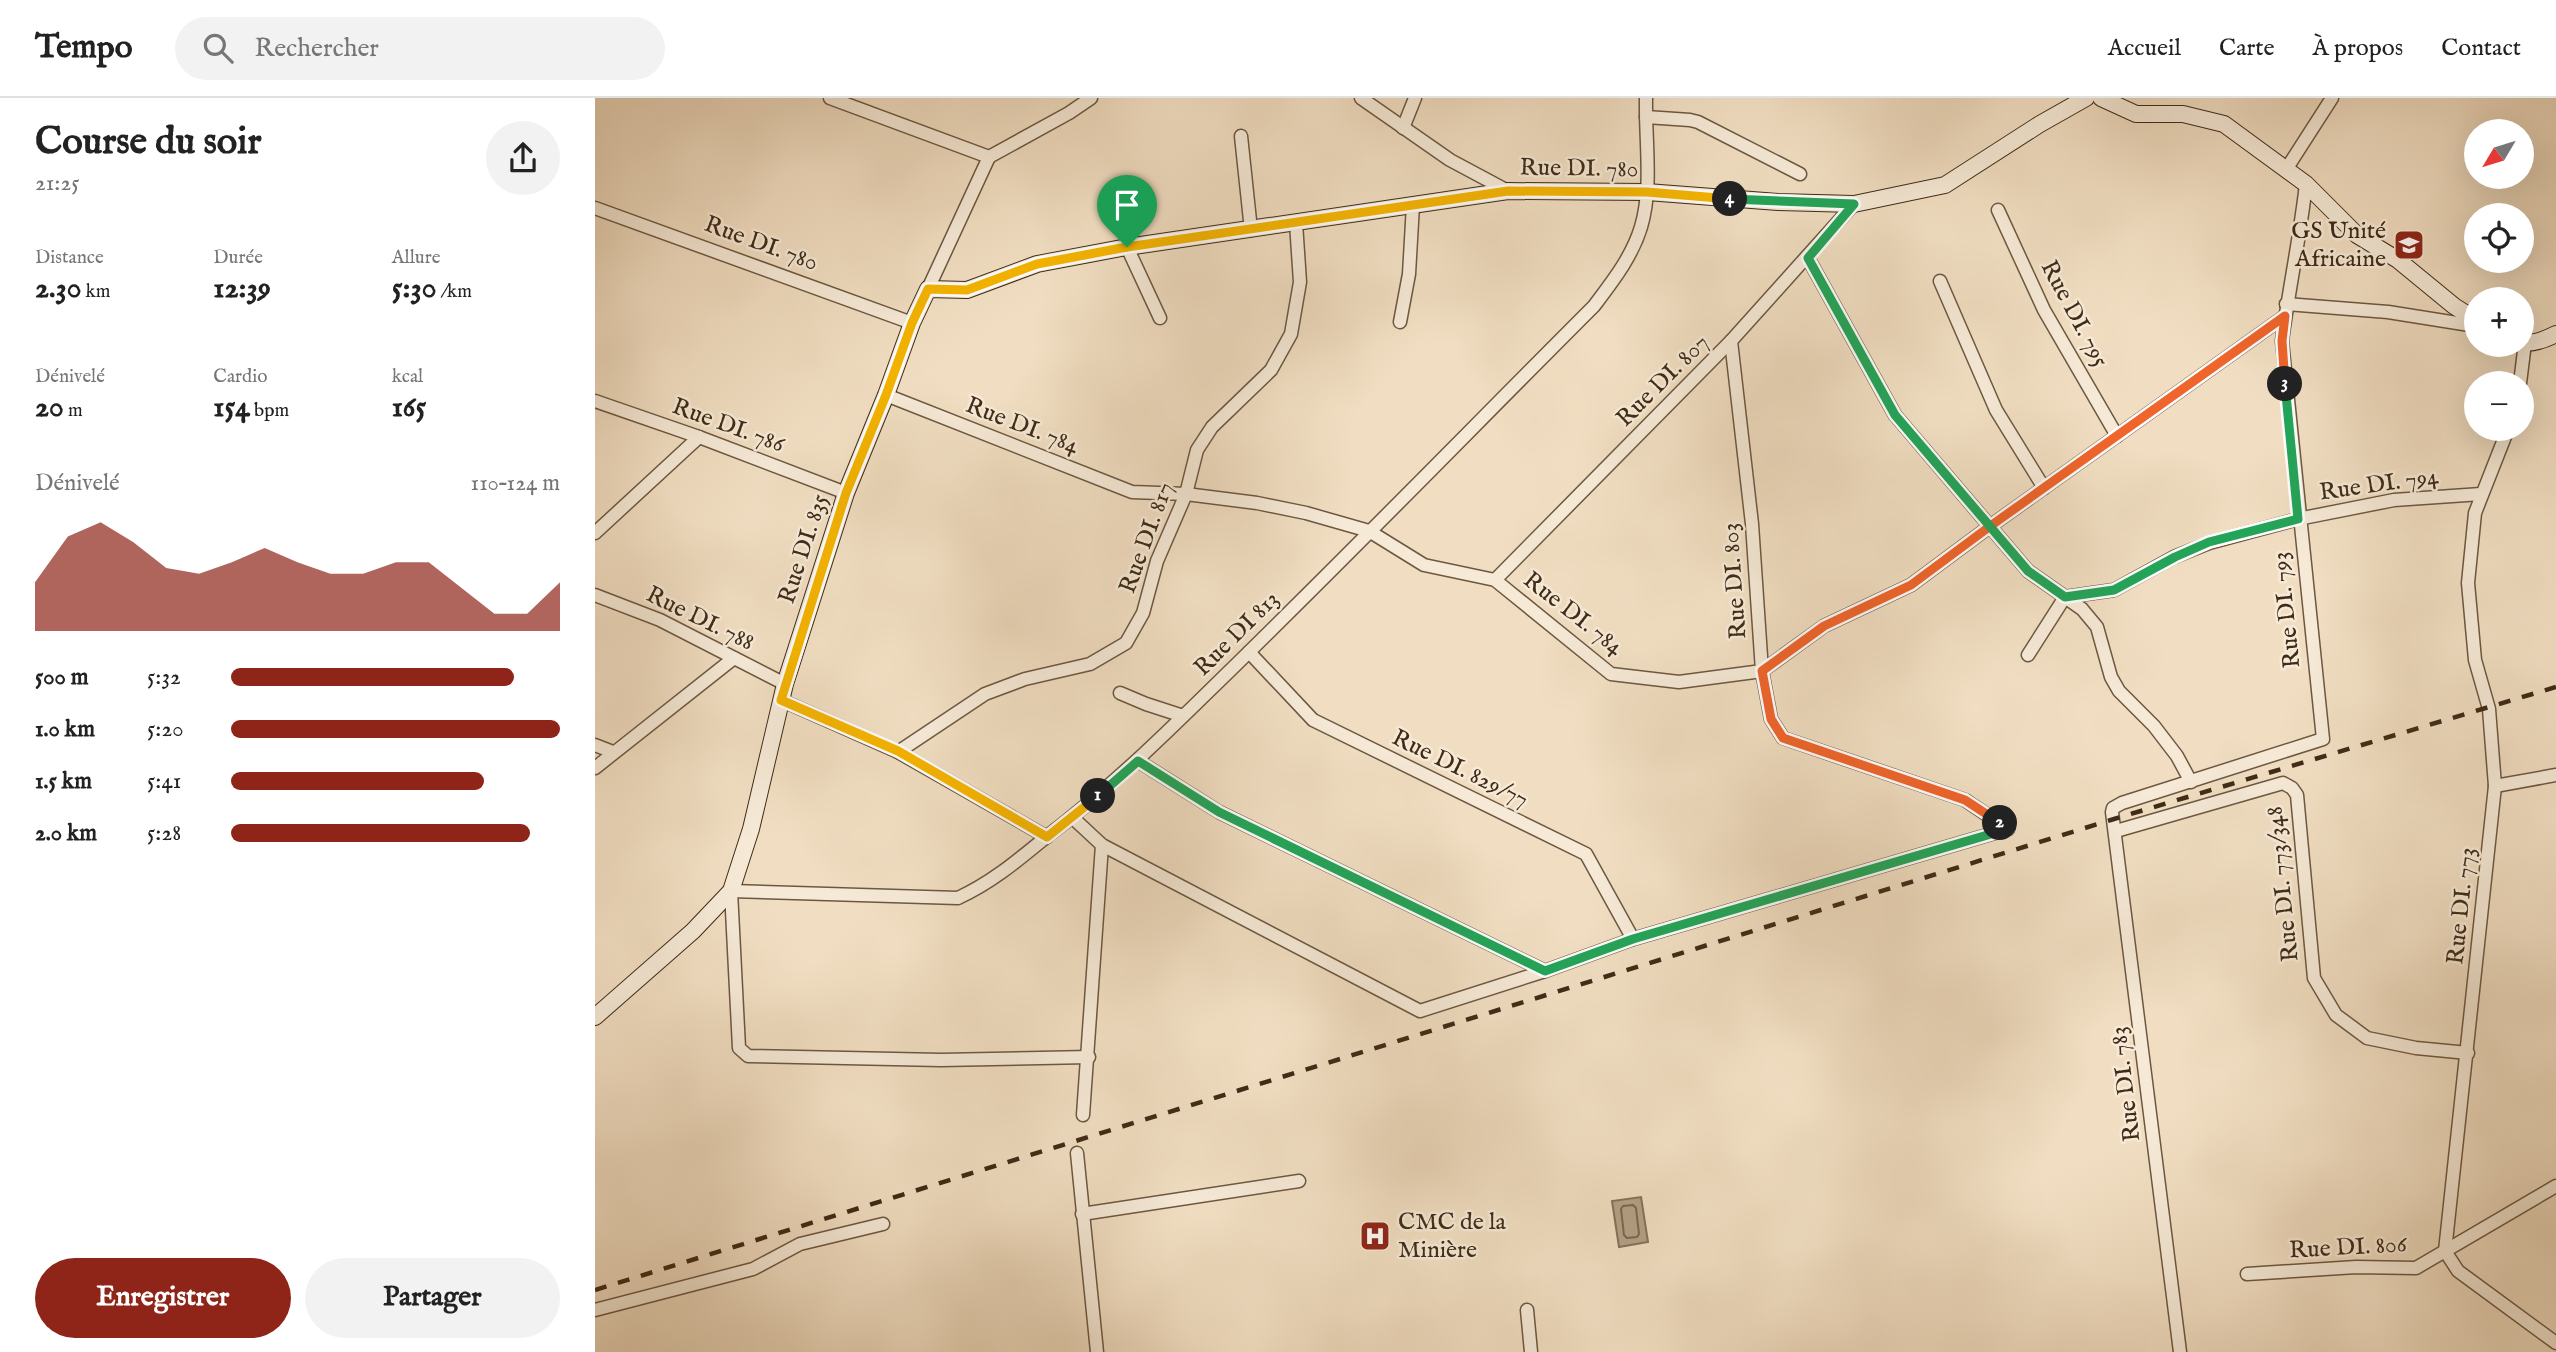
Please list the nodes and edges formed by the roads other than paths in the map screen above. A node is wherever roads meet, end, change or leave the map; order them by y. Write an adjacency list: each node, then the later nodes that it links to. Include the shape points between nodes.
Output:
1 (830, 98): 12 (street)
2 (1091, 98): 12 (street)
3 (1361, 98): 10 (street)
4 (1415, 98): 10 (street)
5 (1646, 98): 9 (street, Rue DI 813)
6 (2086, 98): 18 (street, Rue DI. 780, via 1945,186)
7 (2101, 98): 13 (street, via 2136,114 2183,114 2224,124)
8 (2332, 98): 13 (street)
9 (1646, 117): 14 (street, via 1698,122); 17 (street, Rue DI 813)
10 (1403, 128): 16 (street)
11 (1241, 136): 23 (street)
12 (989, 157): 27 (street, Rue DI. 835)
13 (2287, 168): 15 (street)
14 (1800, 174)
15 (2307, 184): 28 (street, Rue DI. 793); 29 (street, via 2357,235 2398,260)
16 (1508, 191): 17 (street, Rue DI. 780); 19 (street, Rue DI. 780)
17 (1647, 192): 18 (street, Rue DI. 780); 48 (street, Rue DI 813, via 1641,228 1619,272 1594,306)
18 (1854, 204): 25 (street, Rue DI. 807)
19 (1413, 205): 22 (street, Rue DI. 780); 31 (street, via 1409,274)
20 (595, 208): 33 (street, Rue DI. 780)
21 (1998, 210): 39 (street, Rue DI. 795, via 2044,310)
22 (1296, 223): 23 (street, Rue DI. 780); 44 (street, Rue DI. 817, via 1300,282 1290,334 1271,370 1212,427 1197,450)
23 (1251, 230): 24 (street, Rue DI. 780)
24 (1127, 247): 27 (street, Rue DI. 780, via 1037,264 967,290); 30 (street)
25 (1808, 258): 35 (street, Rue DI. 807); 47 (street, via 1895,415)
26 (1940, 281): 42 (street, via 1996,410)
27 (928, 289): 33 (street, Rue DI. 835)
28 (2286, 310): 32 (street, via 2388,312); 39 (street, Rue DI. 784); 46 (street, Rue DI. 793, via 2283,368)
29 (2464, 314)
30 (1160, 318)
31 (1400, 322)
32 (2464, 322)
33 (912, 323): 37 (street, Rue DI. 835)
34 (2556, 334): 36 (street)
35 (1731, 341): 50 (street, Rue DI. 807); 56 (street, Rue DI. 803, via 1752,524)
36 (2534, 341)
37 (886, 395): 43 (street, Rue DI. 835); 44 (street, Rue DI. 784, via 1132,492)
38 (595, 401): 40 (street, Rue DI. 786)
39 (2117, 436): 42 (street, Rue DI. 784)
40 (699, 437): 43 (street, Rue DI. 786); 49 (street)
41 (2503, 441): 45 (street, Rue DI. 773)
42 (2044, 488): 47 (street, Rue DI. 784)
43 (846, 493): 57 (street, Rue DI. 835)
44 (1186, 494): 48 (street, Rue DI. 784, via 1282,508); 61 (street, Rue DI. 817, via 1157,561 1143,612 1126,643 1090,664 985,694)
45 (2481, 494): 46 (street, Rue DI. 794, via 2394,500); 67 (street, Rue DI. 773, via 2468,583 2475,660 2489,709)
46 (2298, 519): 52 (street, Rue DI. 794, via 2209,542 2114,590); 66 (street, Rue DI. 793, via 2323,739)
47 (1989, 527): 52 (street, via 2028,571); 56 (street, Rue DI. 784, via 1911,585 1824,626)
48 (1369, 531): 50 (street, Rue DI. 784, via 1424,565); 53 (street, Rue DI 813)
49 (595, 533)
50 (1495, 580): 56 (street, Rue DI. 784, via 1611,674 1679,682)
51 (595, 595): 55 (street, Rue DI. 788)
52 (2065, 597): 54 (street); 66 (street, via 2097,627 2119,691 2154,726)
53 (1249, 652): 59 (street, Rue DI 813); 73 (street, Rue DI. 829/77, via 1313,720 1586,854)
54 (2028, 654)
55 (734, 658): 57 (street, Rue DI. 788); 62 (street)
56 (1762, 671): 73 (street, Rue DI. 803, via 1771,719 1783,738 1965,800 2008,829)
57 (783, 692): 61 (street, Rue DI. 788); 72 (street, Rue DI. 835, via 751,829)
58 (1120, 693): 59 (street)
59 (1183, 716): 63 (street, Rue DI 813)
60 (595, 745): 62 (street)
61 (898, 751): 70 (street, Rue DI. 788)
62 (613, 752): 64 (street)
63 (1138, 761): 68 (street, Rue DI 813); 74 (street, via 1219,812)
64 (595, 768)
65 (2556, 775): 67 (street)
66 (2191, 782): 69 (street, Rue DI. 783, via 2113,808)
67 (2495, 786): 76 (street, Rue DI. 773)
68 (1073, 818): 70 (street, Rue DI 813); 71 (street)
69 (2116, 831): 76 (street, Rue DI. 773/348, via 2283,783 2292,788 2297,795 2314,978 2336,1015 2367,1038); 91 (street, Rue DI. 783)
70 (1047, 837): 72 (street, Rue DI 813, via 980,888 958,898)
71 (1102, 845): 74 (street, via 1419,1011); 77 (street)
72 (731, 891): 75 (street, via 693,931); 77 (street, via 739,1048 748,1056 941,1060)
73 (1633, 939): 74 (street)
74 (1545, 971)
75 (595, 1017)
76 (2468, 1053): 84 (street, Rue DI. 773)
77 (1089, 1056): 78 (street)
78 (1083, 1115)
79 (1077, 1153): 82 (street)
80 (1299, 1181): 82 (street)
81 (2556, 1186): 84 (street, Rue DI. 806)
82 (1082, 1214): 89 (street)
83 (883, 1224): 86 (street, via 800,1244 753,1269)
84 (2445, 1251): 85 (street, Rue DI. 806, via 2416,1268); 88 (street, via 2458,1271)
85 (2247, 1274)
86 (595, 1310)
87 (1527, 1310): 90 (street)
88 (2556, 1343)
89 (1097, 1352)
90 (1531, 1352)
91 (2179, 1352)

